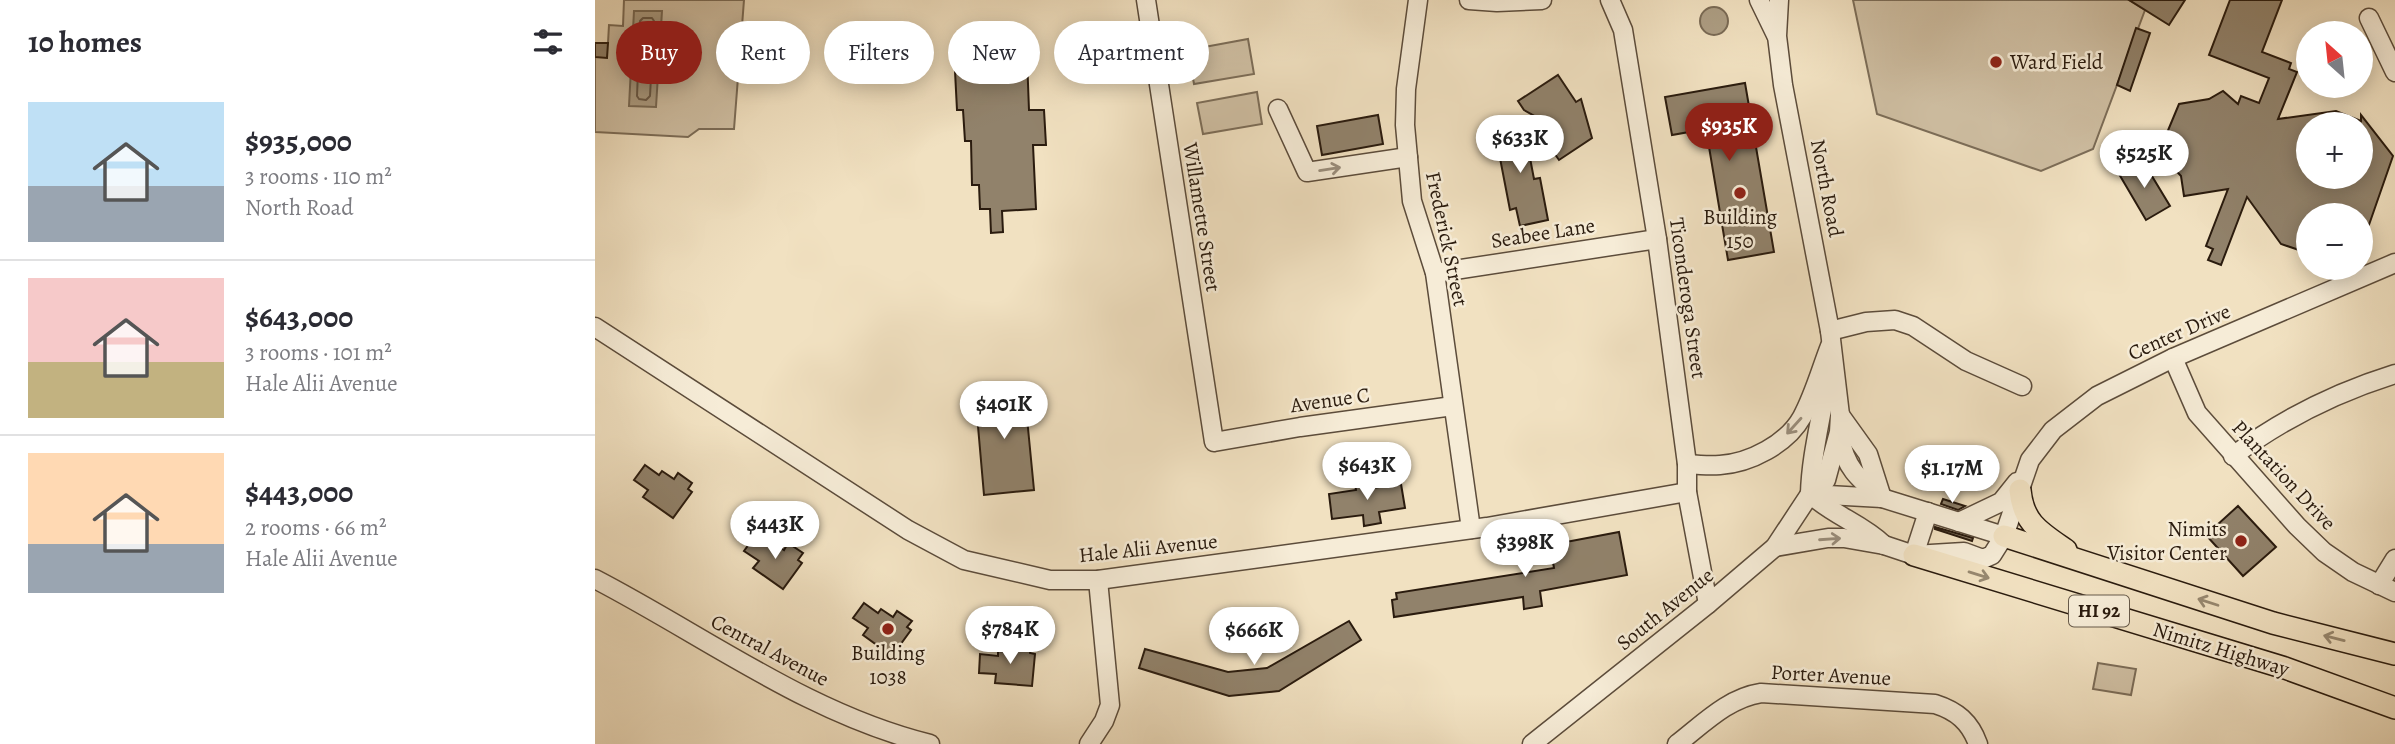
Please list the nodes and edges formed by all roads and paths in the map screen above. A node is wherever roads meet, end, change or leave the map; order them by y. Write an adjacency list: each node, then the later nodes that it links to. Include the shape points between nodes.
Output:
1 (1146, 0): 23 (street, Willamette Street)
2 (1418, 0): 12 (street, Frederick Street, via 1406,89)
3 (1469, 0): 4 (street)
4 (1542, 0)
5 (1610, 0): 13 (street, Ticonderoga Street, via 1623,30)
6 (1759, 0): 9 (street)
7 (1779, 0): 9 (street, North Road)
8 (2369, 18): 10 (street)
9 (1777, 36): 17 (street, North Road)
10 (2395, 72)
11 (1278, 109): 12 (street, one-way to 12, via 1307,173)
12 (1408, 157): 15 (street, Frederick Street, via 1412,201)
13 (1657, 239): 15 (street, Seabee Lane); 25 (street, Ticonderoga Street)
14 (2395, 263): 18 (street, Center Drive)
15 (1435, 273): 21 (street, Frederick Street)
16 (595, 327): 40 (street, Hale Alii Avenue, via 908,530 964,560 1050,580)
17 (1831, 337): 20 (street, via 1866,322 1895,320); 22 (street, North Road); 25 (street, one-way to 25, via 1802,418 1780,441 1737,462); 28 (street, North Road)
18 (2173, 358): 24 (street, Plantation Drive, via 2197,413); 26 (street, Center Drive, via 2118,384 2053,430 2030,460)
19 (2395, 374): 24 (street, via 2266,431)
20 (2022, 386)
21 (1453, 406): 23 (street, Avenue C); 32 (street, Frederick Street)
22 (1839, 424): 28 (street, North Road, via 1826,480); 29 (street, via 1843,456 1853,472)
23 (1215, 442)
24 (2233, 456): 41 (street, Plantation Drive, via 2324,552)
25 (1687, 464): 27 (street, Ticonderoga Street)
26 (2023, 480): 31 (street, via 2001,502); 33 (street); 38 (main road, via 2021,501 2032,525)
27 (1686, 492): 32 (street, Hale Alii Avenue); 42 (street, Ticonderoga Street)
28 (1810, 494): 29 (street); 34 (street); 35 (street, South Avenue)
29 (1882, 498): 30 (street, HI 92)
30 (1928, 512): 31 (street, HI 92); 36 (street)
31 (1959, 522): 33 (street, HI 92)
32 (1471, 529): 40 (street, Hale Alii Avenue)
33 (2004, 537): 36 (street, via 1992,555 1983,559 1964,552); 38 (main road, HI 92)
34 (1885, 545): 35 (street, one-way to 34, via 1828,538); 36 (street, Nimitz Highway / HI 92)
35 (1775, 547): 42 (street, South Avenue)
36 (1914, 555): 44 (main road, Nimitz Highway / HI 92, one-way to 44)
37 (2395, 559): 41 (street)
38 (2081, 562): 43 (main road, Nimitz Highway / HI 92, one-way to 38, via 2273,623)
39 (595, 579): 47 (street, Central Avenue, via 787,687 842,714)
40 (1098, 580): 48 (street, via 1110,705)
41 (2387, 588)
42 (1709, 604): 49 (street, South Avenue)
43 (2395, 654)
44 (2285, 668): 45 (main road); 46 (main road, Nimitz Highway / HI 92)
45 (2395, 692)
46 (2395, 708)
47 (930, 744)
48 (1089, 744)
49 (1532, 744)
50 (1677, 744): 51 (street, Porter Avenue, via 1727,705 1761,693 1935,704 1957,712)
51 (1978, 744)

